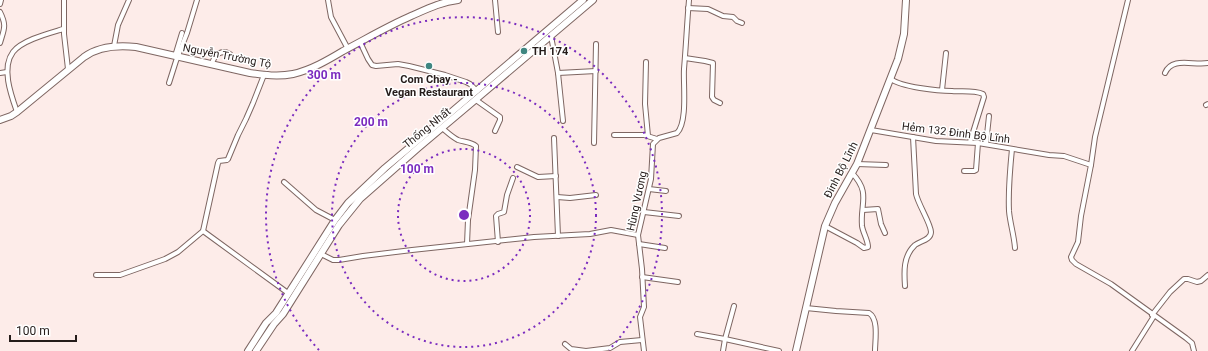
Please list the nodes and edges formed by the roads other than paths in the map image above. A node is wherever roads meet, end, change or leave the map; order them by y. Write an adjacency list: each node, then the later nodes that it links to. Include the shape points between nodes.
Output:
1 (1, 0): 13 (street)
2 (64, 0): 18 (street)
3 (129, 0): 25 (street, via 118,25)
4 (197, 0): 29 (street)
5 (328, 0): 26 (street, via 330,17)
6 (455, 0): 7 (main road, Nguyễn Trường Tộ); 22 (main road, Nguyễn Trường Tộ, via 424,9)
7 (458, 0)
8 (495, 0): 19 (street)
9 (593, 0): 14 (main road, Thống Nhất)
10 (689, 0): 15 (street)
11 (906, 0): 41 (main road, Đinh Bộ Lĩnh, via 902,44)
12 (1128, 0): 67 (street, via 1095,137)
13 (0, 4)
14 (580, 4): 21 (main road, Thống Nhất); 43 (main road, Thống Nhất)
15 (688, 8): 17 (street, via 708,9 723,16 733,17); 30 (street)
16 (0, 12): 23 (street, via 5,22)
17 (742, 23)
18 (64, 29): 34 (street); 37 (street, via 38,37 17,48 11,55)
19 (498, 32)
20 (182, 33): 29 (street)
21 (551, 36): 38 (street); 43 (main road, Thống Nhất)
22 (360, 42): 26 (main road, Nguyễn Trường Tộ); 45 (street, via 372,65 403,65 432,72 466,82)
23 (0, 43)
24 (596, 44): 35 (street)
25 (114, 46): 29 (main road, Nguyễn Trường Tộ, via 136,47); 34 (main road, Nguyễn Trường Tộ, via 96,50)
26 (348, 49): 40 (main road, Nguyễn Trường Tộ, via 302,71)
27 (946, 53): 44 (street)
28 (230, 54): 33 (street, via 218,54)
29 (177, 56): 33 (main road, Nguyễn Trường Tộ); 42 (street)
30 (685, 58): 47 (street, via 713,63 712,97); 59 (street, via 685,98 680,131)
31 (646, 62): 56 (street, via 645,104)
32 (1208, 63): 39 (street, via 1176,63 1169,66)
33 (212, 64): 40 (main road, Nguyễn Trường Tộ)
34 (68, 69): 48 (main road, Nguyễn Trường Tộ)
35 (596, 71): 38 (street); 61 (street)
36 (0, 72): 37 (street)
37 (7, 72): 48 (street)
38 (558, 73): 51 (street)
39 (1165, 73)
40 (264, 75): 83 (street, via 228,159 218,163)
41 (891, 79): 44 (street, via 902,85); 53 (main road, Đinh Bộ Lĩnh)
42 (169, 83)
43 (490, 84): 45 (main road, Thống Nhất); 46 (main road, Thống Nhất)
44 (942, 90): 60 (street, via 978,92 984,96)
45 (476, 91): 81 (main road, Thống Nhất, via 365,186)
46 (476, 100): 52 (main road, Thống Nhất); 54 (street, via 500,117)
47 (720, 103)
48 (17, 112): 50 (main road, Nguyễn Trường Tộ)
49 (989, 116): 63 (street)
50 (0, 120)
51 (563, 121)
52 (442, 128): 88 (street, via 459,140 476,146); 92 (main road, Thống Nhất, via 360,199)
53 (870, 130): 57 (street, Hẻm 132 Đinh Bộ Lĩnh); 65 (main road, Đinh Bộ Lĩnh)
54 (495, 131)
55 (614, 135): 56 (street)
56 (648, 136): 59 (street)
57 (913, 137): 60 (street, Hẻm 132 Đinh Bộ Lĩnh); 97 (street, via 916,194 931,233 910,251 904,266)
58 (554, 138): 71 (street)
59 (657, 139): 74 (street, Hùng Vương, via 653,146)
60 (970, 142): 62 (street, Hẻm 132 Đinh Bộ Lĩnh)
61 (594, 143)
62 (978, 143): 63 (street, Hẻm 132 Đinh Bộ Lĩnh); 69 (street, via 976,170)
63 (986, 144): 64 (street, Hẻm 132 Đinh Bộ Lĩnh)
64 (1012, 149): 67 (street, Hẻm 132 Đinh Bộ Lĩnh, via 1064,156); 91 (street, via 1009,214)
65 (857, 164): 66 (street); 70 (main road, Đinh Bộ Lĩnh)
66 (886, 165)
67 (1091, 165): 102 (street, via 1072,260 1111,284)
68 (517, 167): 71 (street, via 538,177)
69 (964, 171)
70 (852, 173): 78 (street, via 862,188); 82 (main road, Đinh Bộ Lĩnh)
71 (556, 176): 77 (street)
72 (513, 178): 87 (street, via 504,212 496,216)
73 (284, 182): 81 (street, via 316,210)
74 (649, 189): 75 (street); 79 (street, Hùng Vương)
75 (666, 191)
76 (596, 195): 77 (street)
77 (557, 197): 86 (street)
78 (863, 210): 82 (street, via 862,226 868,245 866,248); 84 (street, via 878,209)
79 (644, 212): 80 (street); 85 (street, Hùng Vương)
80 (679, 216)
81 (335, 220): 98 (main road, Thống Nhất)
82 (825, 226): 101 (main road, Đinh Bộ Lĩnh)
83 (203, 231): 93 (street, via 165,259 120,275); 99 (street)
84 (884, 233)
85 (638, 234): 86 (street, via 614,230); 89 (street, Hùng Vương)
86 (558, 236): 87 (street)
87 (498, 242): 88 (street)
88 (467, 244): 92 (street, via 339,260)
89 (639, 244): 90 (street); 95 (street, Hùng Vương)
90 (665, 248)
91 (1015, 248)
92 (321, 254): 98 (main road, Thống Nhất)
93 (96, 275)
94 (1208, 275): 102 (street, via 1197,282 1184,279 1170,292)
95 (642, 277): 96 (street); 105 (street, Hùng Vương)
96 (678, 282)
97 (905, 286)
98 (296, 287): 99 (main road, Thống Nhất); 108 (main road, Thống Nhất, via 283,314)
99 (288, 293): 107 (main road, Thống Nhất)
100 (734, 306): 104 (street)
101 (806, 308): 112 (main road, Đinh Bộ Lĩnh); 113 (street, via 869,313 875,321)
102 (1153, 315): 114 (street); 115 (street, via 1190,341)
103 (697, 334): 104 (street)
104 (725, 339): 110 (street); 111 (street)
105 (642, 340): 106 (street, via 620,342 610,348 586,351 572,349); 109 (street, Hùng Vương)
106 (564, 344)
107 (248, 351)
108 (256, 351)
109 (644, 351)
110 (723, 351)
111 (779, 351)
112 (796, 351)
113 (875, 351)
114 (1132, 351)
115 (1194, 351)

